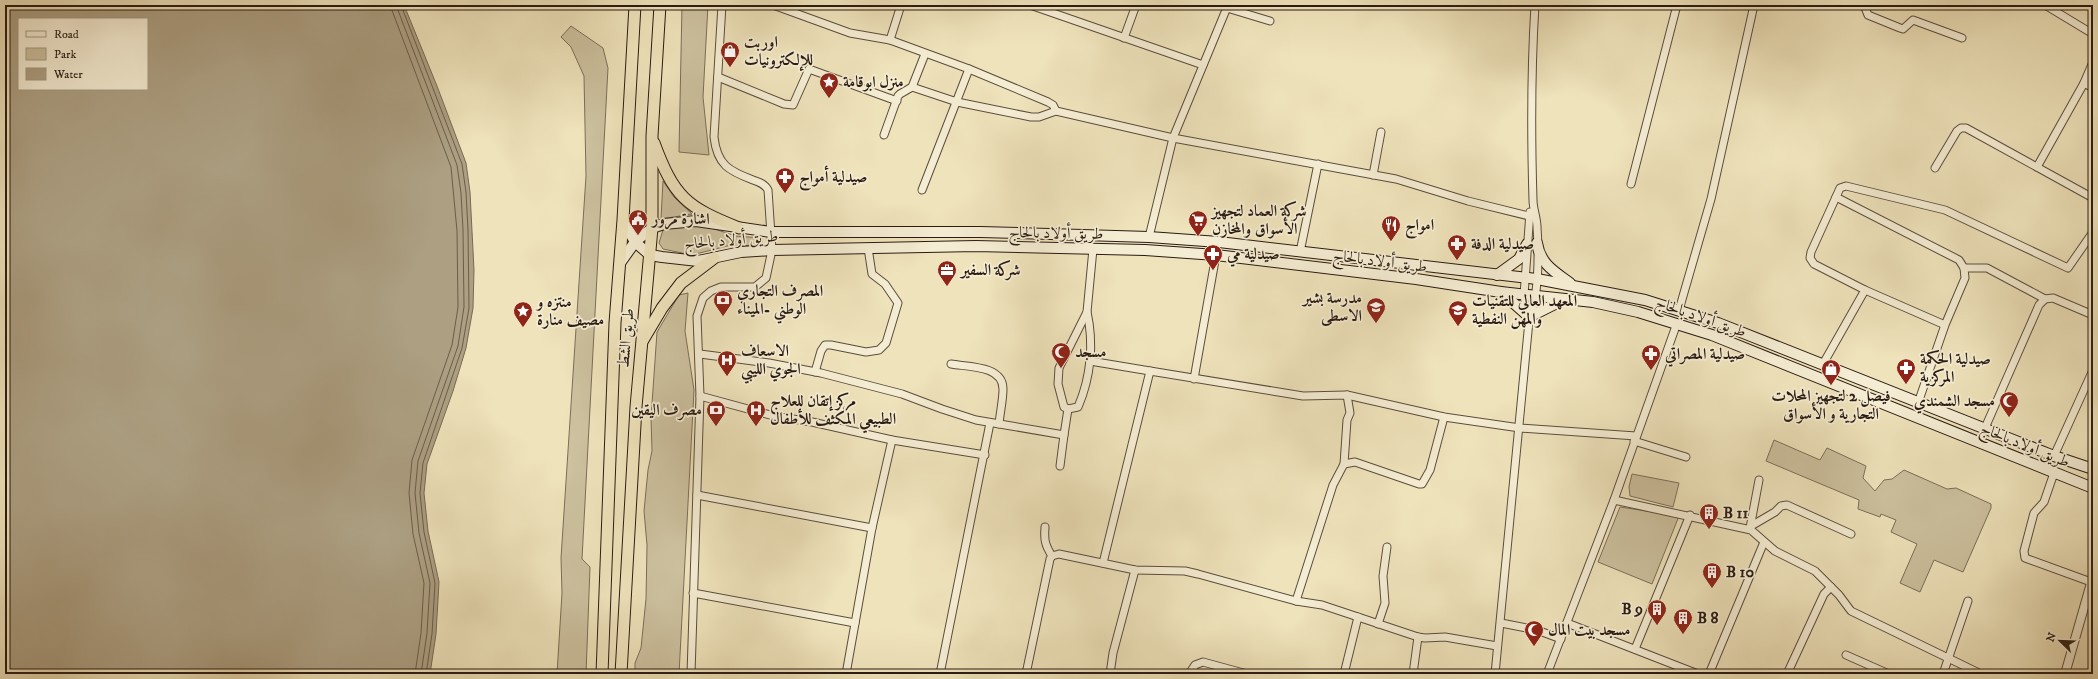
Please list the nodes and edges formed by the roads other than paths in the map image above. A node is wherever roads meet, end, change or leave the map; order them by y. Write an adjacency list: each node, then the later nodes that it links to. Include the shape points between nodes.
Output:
1 (635, 5): 44 (highway, طريق الشط)
2 (660, 5): 32 (highway, طريق الشط)
3 (722, 5): 23 (street)
4 (773, 5): 18 (street, via 850,33)
5 (901, 5): 18 (street)
6 (1030, 5): 16 (street)
7 (1136, 5): 16 (street)
8 (1535, 5): 42 (street, via 1532,89)
9 (1677, 5): 38 (street)
10 (1754, 5): 70 (street, via 1711,199)
11 (1864, 5): 17 (street, via 1868,15 1900,28 1903,29 1914,20)
12 (2045, 5): 15 (street)
13 (1227, 6): 14 (street); 21 (street)
14 (1270, 21)
15 (2093, 34)
16 (1124, 38): 21 (street)
17 (1962, 38)
18 (890, 40): 19 (street)
19 (925, 54): 22 (street); 25 (street)
20 (2093, 62): 24 (street)
21 (1203, 65): 33 (street)
22 (969, 69): 28 (street); 29 (street, via 1048,102)
23 (718, 77): 27 (street, via 784,104 793,105 809,69); 47 (street, via 715,149 727,168 766,186)
24 (2084, 83): 26 (street); 35 (street)
25 (912, 87): 27 (street, via 900,94); 28 (street)
26 (2093, 88)
27 (897, 100): 31 (street)
28 (957, 102): 29 (street, via 1031,117); 39 (street)
29 (1056, 111): 33 (street)
30 (1381, 132): 37 (street)
31 (884, 134)
32 (652, 136): 45 (highway, طريق الشط); 46 (highway, via 665,172 683,197 702,213)
33 (1173, 138): 34 (street); 49 (street)
34 (1318, 164): 37 (street); 55 (street)
35 (2037, 167): 36 (street, via 1966,128 1961,128); 41 (street)
36 (1936, 168)
37 (1373, 175): 43 (street)
38 (1631, 184)
39 (922, 190)
40 (1836, 197): 48 (street, via 1840,188 1846,186 1945,210 2068,268); 60 (street, via 1959,260); 65 (street, via 1810,258 1814,264)
41 (2093, 198)
42 (1533, 202): 43 (street); 51 (street, via 1537,226)
43 (1529, 216): 51 (street)
44 (623, 220): 50 (main road); 59 (highway, طريق الشط)
45 (652, 228): 46 (main road, طريق أولاد بالحاج, via 664,224 696,221); 50 (main road, طريق أولاد بالحاج); 56 (highway, طريق الشط)
46 (739, 228): 47 (main road, طريق أولاد بالحاج)
47 (771, 232): 49 (main road, طريق أولاد بالحاج, via 981,232); 54 (street)
48 (2093, 232)
49 (1149, 237): 55 (main road, طريق أولاد بالحاج)
50 (635, 242): 56 (main road); 59 (main road, طريق أولاد بالحاج)
51 (1532, 244): 61 (main road, via 1519,259); 62 (street); 63 (street); 64 (main road, via 1543,262)
52 (868, 248): 53 (main road, طريق أولاد بالحاج); 54 (main road, طريق أولاد بالحاج); 83 (street, via 872,274 885,284 898,303 886,343 882,348 872,352 825,345)
53 (1094, 248): 57 (main road, طريق أولاد بالحاج); 71 (street)
54 (772, 250): 58 (main road, طريق أولاد بالحاج, via 741,252); 77 (street, via 768,274 759,285 751,288 721,287 712,290 703,298 696,323)
55 (1300, 252): 61 (main road, طريق أولاد بالحاج)
56 (650, 255): 58 (main road, طريق أولاد بالحاج, via 698,261); 76 (highway, طريق الشط)
57 (1216, 255): 66 (main road, طريق أولاد بالحاج); 84 (street)
58 (714, 258): 76 (highway, via 681,283 662,308)
59 (620, 263): 137 (highway, طريق الشط)
60 (1964, 268): 69 (street, via 1987,268); 75 (street, via 1965,278)
61 (1497, 275): 62 (main road, طريق أولاد بالحاج)
62 (1526, 278): 63 (main road, طريق أولاد بالحاج); 67 (street)
63 (1536, 279): 64 (main road, طريق أولاد بالحاج); 67 (street)
64 (1572, 285): 70 (main road, طريق أولاد بالحاج, via 1645,300)
65 (1865, 290): 75 (street); 80 (street)
66 (1501, 292): 67 (main road, طريق أولاد بالحاج); 73 (main road)
67 (1529, 295): 68 (main road, طريق أولاد بالحاج); 73 (street); 73 (street)
68 (1567, 299): 73 (main road, via 1551,304); 74 (main road, طريق أولاد بالحاج, via 1631,310)
69 (2045, 299): 72 (street, via 2052,298); 93 (street, via 2039,305)
70 (1679, 310): 80 (main road, طريق أولاد بالحاج)
71 (1087, 312): 78 (street, via 1091,336); 88 (street, via 1059,368 1058,384 1064,407)
72 (2093, 315)
73 (1529, 317): 92 (street)
74 (1677, 323): 95 (street); 103 (main road, طريق أولاد بالحاج)
75 (1945, 325): 87 (street)
76 (641, 344): 138 (highway, طريق الشط)
77 (700, 354): 83 (street); 86 (street)
78 (1090, 361): 82 (street); 88 (street, via 1084,394 1078,406)
79 (951, 364): 91 (street, via 987,370 1000,379 1003,388)
80 (1823, 364): 87 (main road, طريق أولاد بالحاج)
81 (2093, 370): 98 (street)
82 (1150, 371): 84 (street); 118 (street)
83 (814, 372): 90 (street, via 902,394 942,410)
84 (1194, 379): 85 (street, via 1303,396)
85 (1347, 395): 89 (street); 100 (street, via 1350,413 1347,420)
86 (700, 396): 96 (street, via 774,416); 107 (street)
87 (1918, 403): 93 (main road, طريق أولاد بالحاج)
88 (1068, 409): 94 (street)
89 (1444, 417): 92 (street); 100 (street, via 1430,470 1422,484 1355,462)
90 (990, 423): 91 (street); 97 (street)
91 (998, 424): 94 (street)
92 (1520, 428): 95 (street); 128 (street)
93 (1985, 428): 98 (main road, طريق أولاد بالحاج)
94 (1064, 434): 101 (street)
95 (1635, 439): 99 (street); 109 (street)
96 (892, 440): 97 (street); 112 (street)
97 (985, 455): 141 (street)
98 (2054, 456): 102 (main road, طريق أولاد بالحاج)
99 (1686, 457)
100 (1344, 464): 124 (street, via 1333,485)
101 (1060, 466)
102 (2091, 468)
103 (2054, 473): 105 (main road, طريق أولاد بالحاج); 120 (street, via 2044,502 2034,513 2024,551 2025,558)
104 (1759, 480): 113 (street)
105 (2081, 484): 106 (main road, طريق أولاد بالحاج); 108 (main road)
106 (2093, 488)
107 (697, 495): 112 (street); 122 (street)
108 (2093, 497)
109 (1614, 500): 110 (street); 129 (street)
110 (1690, 515): 113 (street); 134 (street)
111 (1045, 527): 117 (street, via 1045,546)
112 (872, 528): 127 (street)
113 (1750, 528): 114 (street, via 1781,506 1787,506); 115 (street)
114 (1851, 534)
115 (1764, 542): 121 (street, via 1775,551 1815,571); 151 (street)
116 (1387, 547): 130 (street, via 1383,576 1385,603)
117 (1052, 556): 118 (street, via 1059,554); 142 (street)
118 (1103, 563): 119 (street)
119 (1135, 570): 124 (street, via 1192,572); 143 (street)
120 (2092, 579): 123 (street)
121 (1831, 587): 136 (street, via 1851,611); 152 (street, via 1824,594)
122 (693, 593): 127 (street); 139 (street)
123 (2091, 593): 156 (street)
124 (1296, 601): 126 (street, via 1322,605)
125 (1968, 601): 136 (street)
126 (1358, 617): 130 (street); 146 (street)
127 (855, 623): 140 (street)
128 (1501, 623): 132 (street, via 1531,628); 133 (street)
129 (1567, 623): 132 (street); 134 (street)
130 (1378, 624): 131 (street)
131 (1418, 637): 133 (street, via 1445,637); 147 (street)
132 (1561, 639): 149 (street)
133 (1497, 646): 148 (street)
134 (1635, 648): 150 (street)
135 (1846, 655): 153 (street)
136 (1949, 660): 154 (street); 155 (street)
137 (602, 674)
138 (621, 674)
139 (691, 674)
140 (846, 674)
141 (940, 674)
142 (1026, 674)
143 (1110, 674)
144 (1189, 674): 145 (street, via 1195,665 1203,662)
145 (1247, 674)
146 (1344, 674)
147 (1413, 674)
148 (1495, 674)
149 (1547, 674)
150 (1698, 674)
151 (1709, 674)
152 (1787, 674)
153 (1889, 674)
154 (1943, 674)
155 (1981, 674)
156 (2065, 674)

